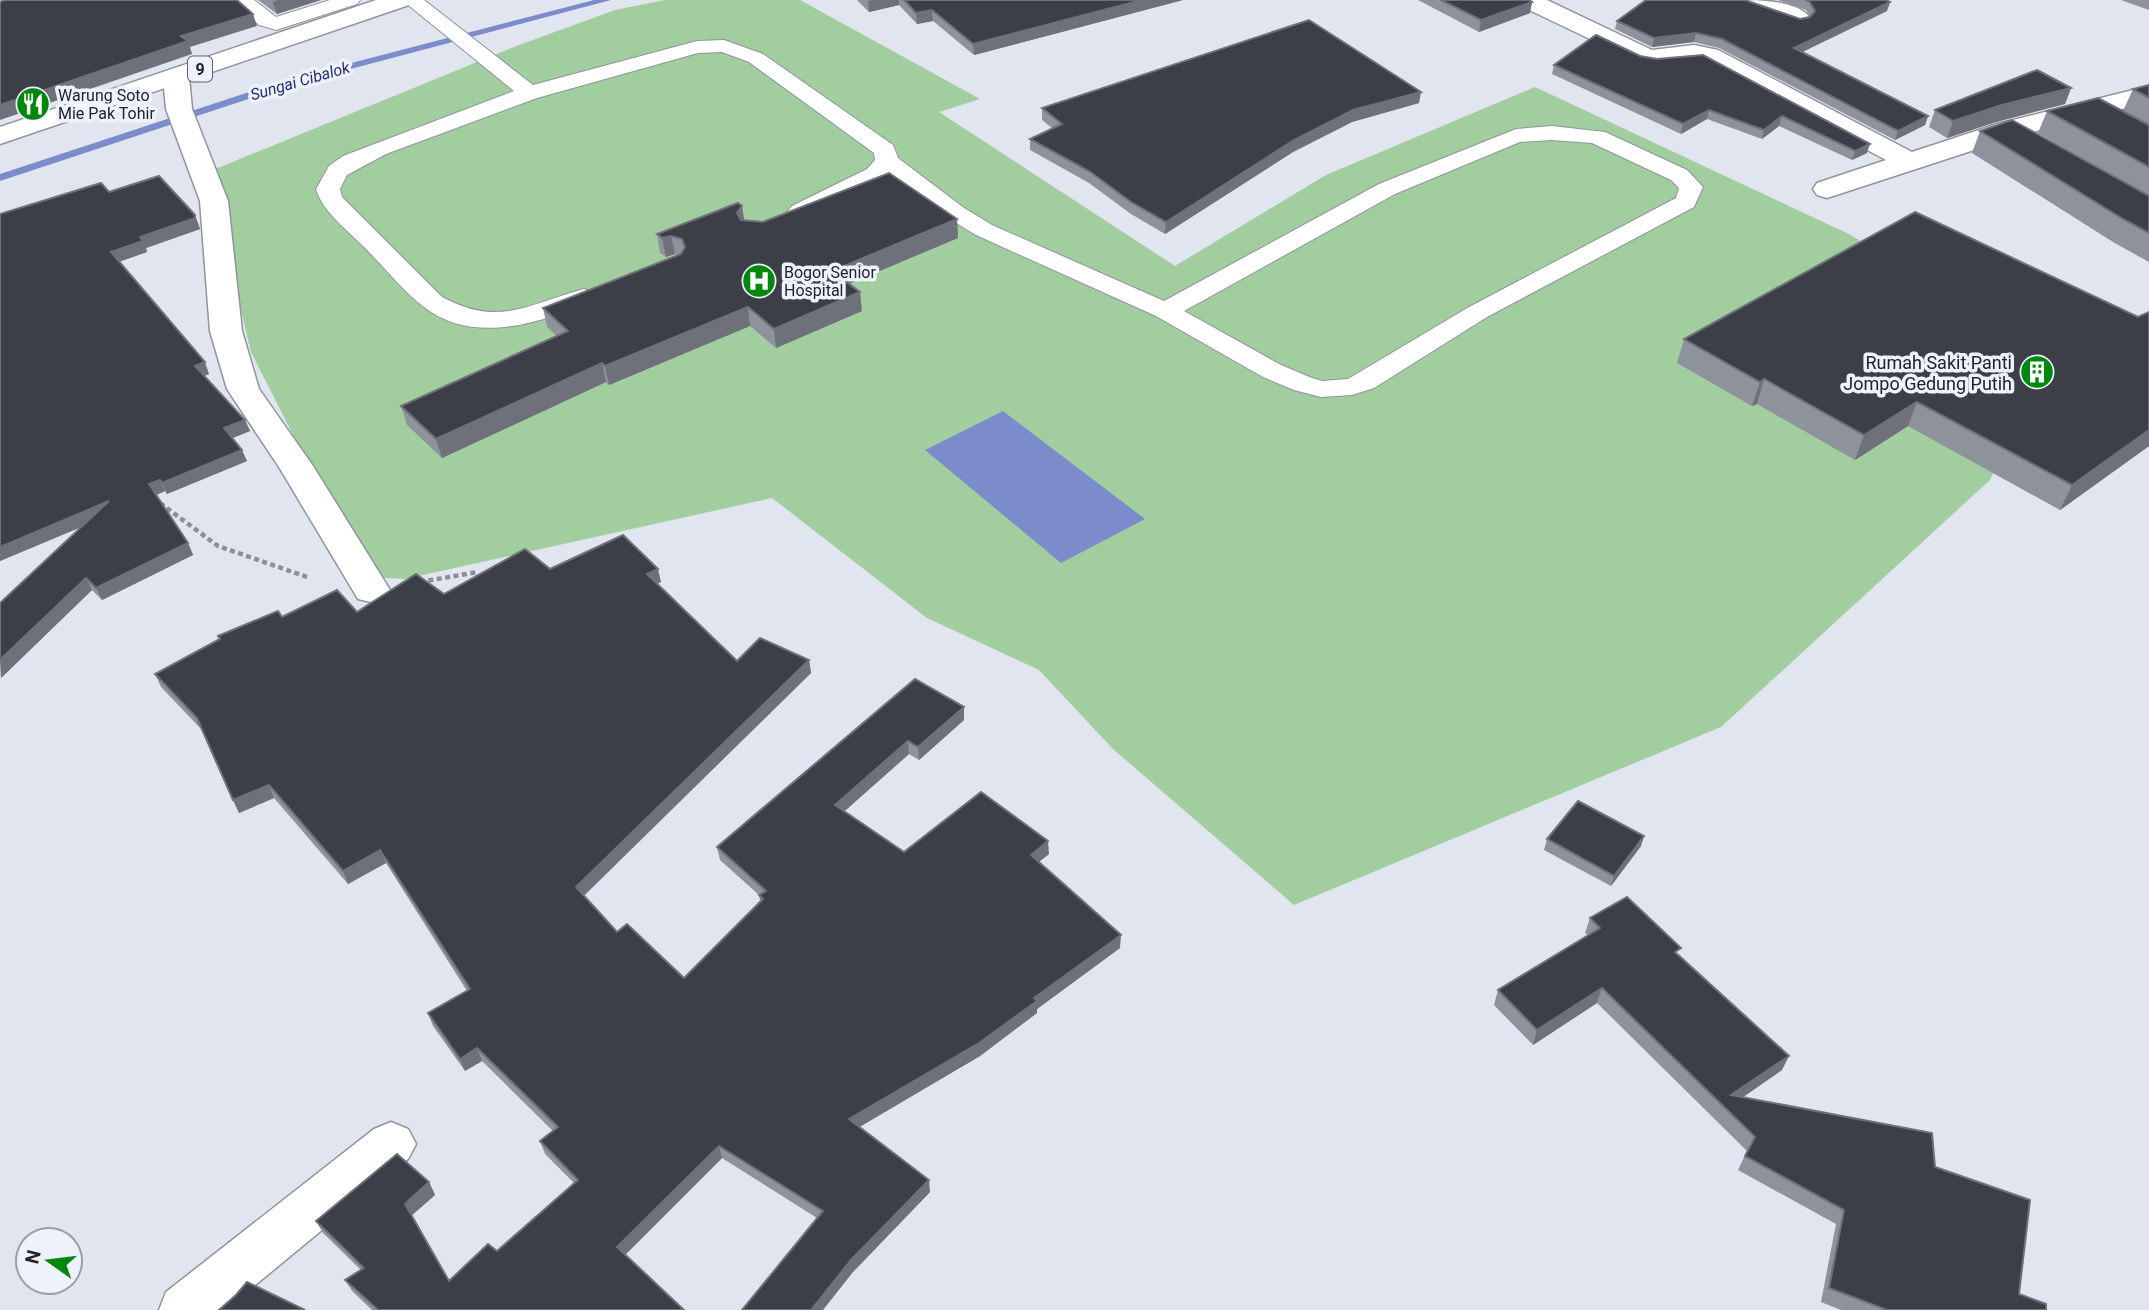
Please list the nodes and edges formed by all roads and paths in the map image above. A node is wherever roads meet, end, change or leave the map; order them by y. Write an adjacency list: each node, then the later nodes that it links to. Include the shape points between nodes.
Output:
1 (242, 0): 2 (lane, via 276,24)
2 (350, 0)
3 (400, 0): 8 (main road, 9)
4 (412, 0): 9 (lane)
5 (1528, 0): 17 (main road, via 1647,57 1709,55)
6 (1749, 0): 7 (main road)
7 (1798, 18)
8 (176, 77): 14 (main road, 9); 22 (main road, via 183,121 214,201 226,331 243,389)
9 (529, 93): 16 (lane, via 675,51 724,46 756,58 868,135 885,150); 20 (lane, via 351,161 330,180 331,199 433,302 450,313 473,320 519,319)
10 (2149, 94): 11 (main road)
11 (2092, 108): 12 (main road); 13 (main road)
12 (2126, 126)
13 (2007, 130): 15 (main road); 17 (main road)
14 (0, 136)
15 (2043, 150)
16 (887, 161): 19 (lane, via 875,174); 21 (lane, via 984,230)
17 (1910, 162): 18 (main road)
18 (1827, 189)
19 (779, 220)
20 (601, 291)
21 (1165, 312): 21 (lane, via 1303,384 1321,390 1352,387 1478,312 1686,202 1691,187 1679,175 1597,137 1516,136 1387,189)
22 (371, 590)
23 (391, 1144): 24 (main road)
24 (185, 1310)

